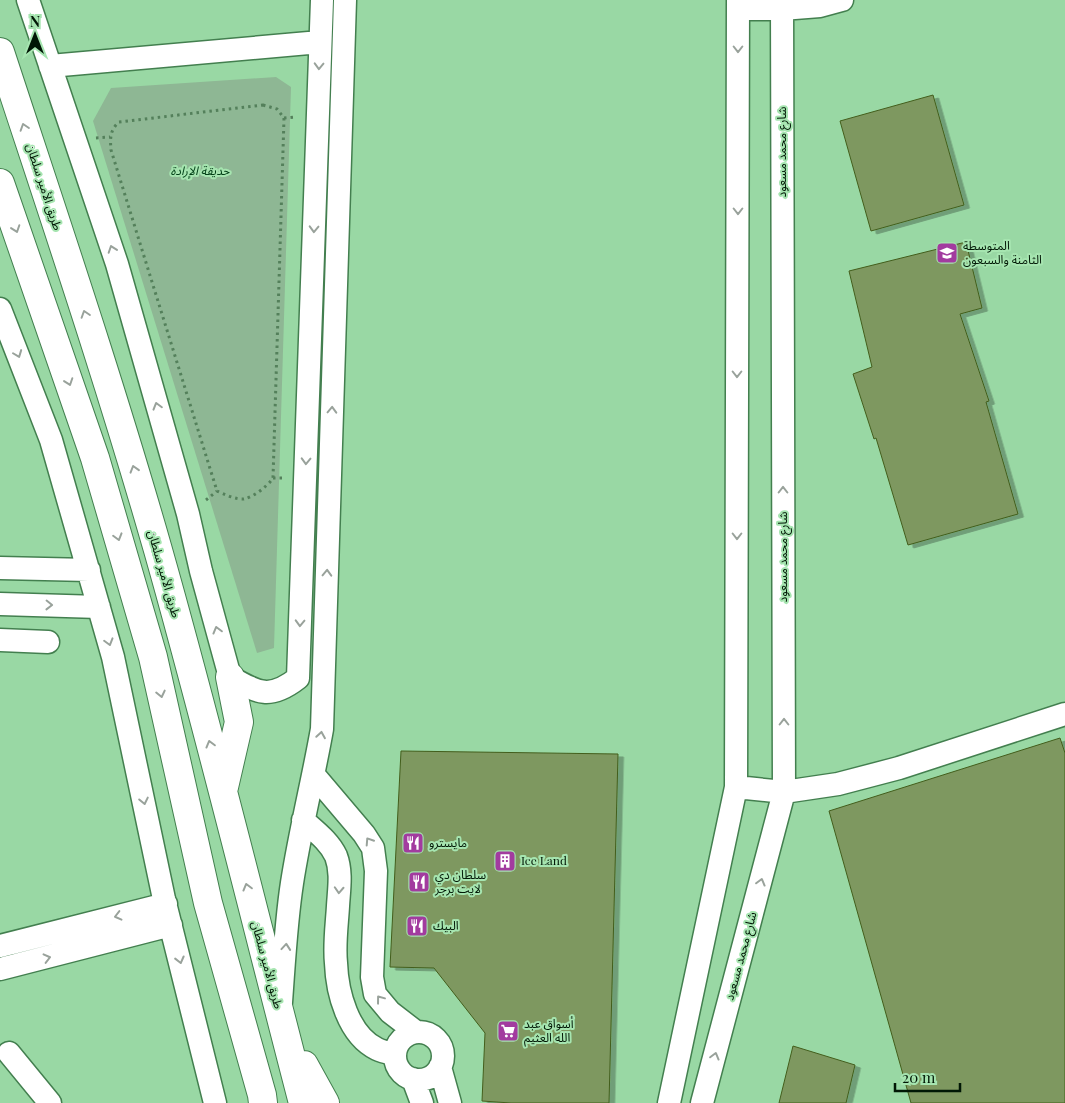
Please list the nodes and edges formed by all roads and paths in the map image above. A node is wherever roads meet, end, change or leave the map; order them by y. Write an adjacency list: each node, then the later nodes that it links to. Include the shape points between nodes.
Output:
1 (28, 0): 9 (street)
2 (322, 0): 7 (street)
3 (345, 0): 22 (street, one-way to 3, via 322,729)
4 (842, 0): 6 (street, via 820,6)
5 (738, 4): 6 (street); 23 (street, one-way to 23)
6 (782, 4): 25 (street, شارع محمد مسعود, one-way to 6)
7 (320, 42): 9 (street); 20 (street, one-way to 20, via 298,678 284,689 270,692 253,690)
8 (0, 52): 10 (main road, طريق الأمير سلطان, one-way to 8)
9 (50, 66): 20 (street, one-way to 9, via 188,514 117,264)
10 (40, 173): 11 (main road, via 19,184); 24 (main road, طريق الأمير سلطان, one-way to 10, via 148,514)
11 (1, 185): 31 (main road, one-way to 31, via 95,458 153,657 208,903)
12 (0, 309): 15 (street, one-way to 15, via 52,440)
13 (242, 499): 13 (path, via 270,483 272,478 284,118 277,109 263,106 119,122 110,137 111,150 217,491)
14 (0, 568): 15 (street)
15 (89, 570): 17 (street)
16 (0, 604): 17 (street, one-way to 17)
17 (99, 607): 27 (street, one-way to 27, via 113,657)
18 (0, 640): 19 (street)
19 (48, 642)
20 (230, 677): 24 (main road, via 239,722)
21 (1065, 714): 25 (street, via 899,768 838,784)
22 (314, 775): 26 (street); 32 (street, one-way to 22, via 390,1012 376,994 372,977 374,848)
23 (736, 787): 25 (street); 45 (street)
24 (223, 791): 30 (main road, طريق الأمير سلطان, one-way to 24)
25 (784, 792): 46 (street, شارع محمد مسعود, one-way to 25)
26 (303, 820): 30 (street, one-way to 26, via 292,885); 34 (street, one-way to 34, via 329,844 340,873 336,962 346,1011 366,1042)
27 (168, 915): 28 (street, one-way to 28); 29 (street, one-way to 27); 38 (street, one-way to 38)
28 (0, 946)
29 (0, 970)
30 (280, 1013): 41 (main road, طريق الأمير سلطان); 42 (main road, via 310,1079)
31 (244, 1032): 39 (main road); 40 (main road)
32 (416, 1032): 34 (street, via 398,1044); 35 (street, via 435,1038 442,1047 444,1057)
33 (10, 1053): 37 (street)
34 (396, 1054): 36 (street, via 397,1065 403,1074)
35 (440, 1068): 36 (street, via 433,1076); 44 (street)
36 (413, 1079): 43 (street)
37 (50, 1103)
38 (215, 1103)
39 (252, 1103)
40 (263, 1103)
41 (303, 1103)
42 (325, 1103)
43 (422, 1103)
44 (450, 1103)
45 (670, 1103)
46 (702, 1103)

